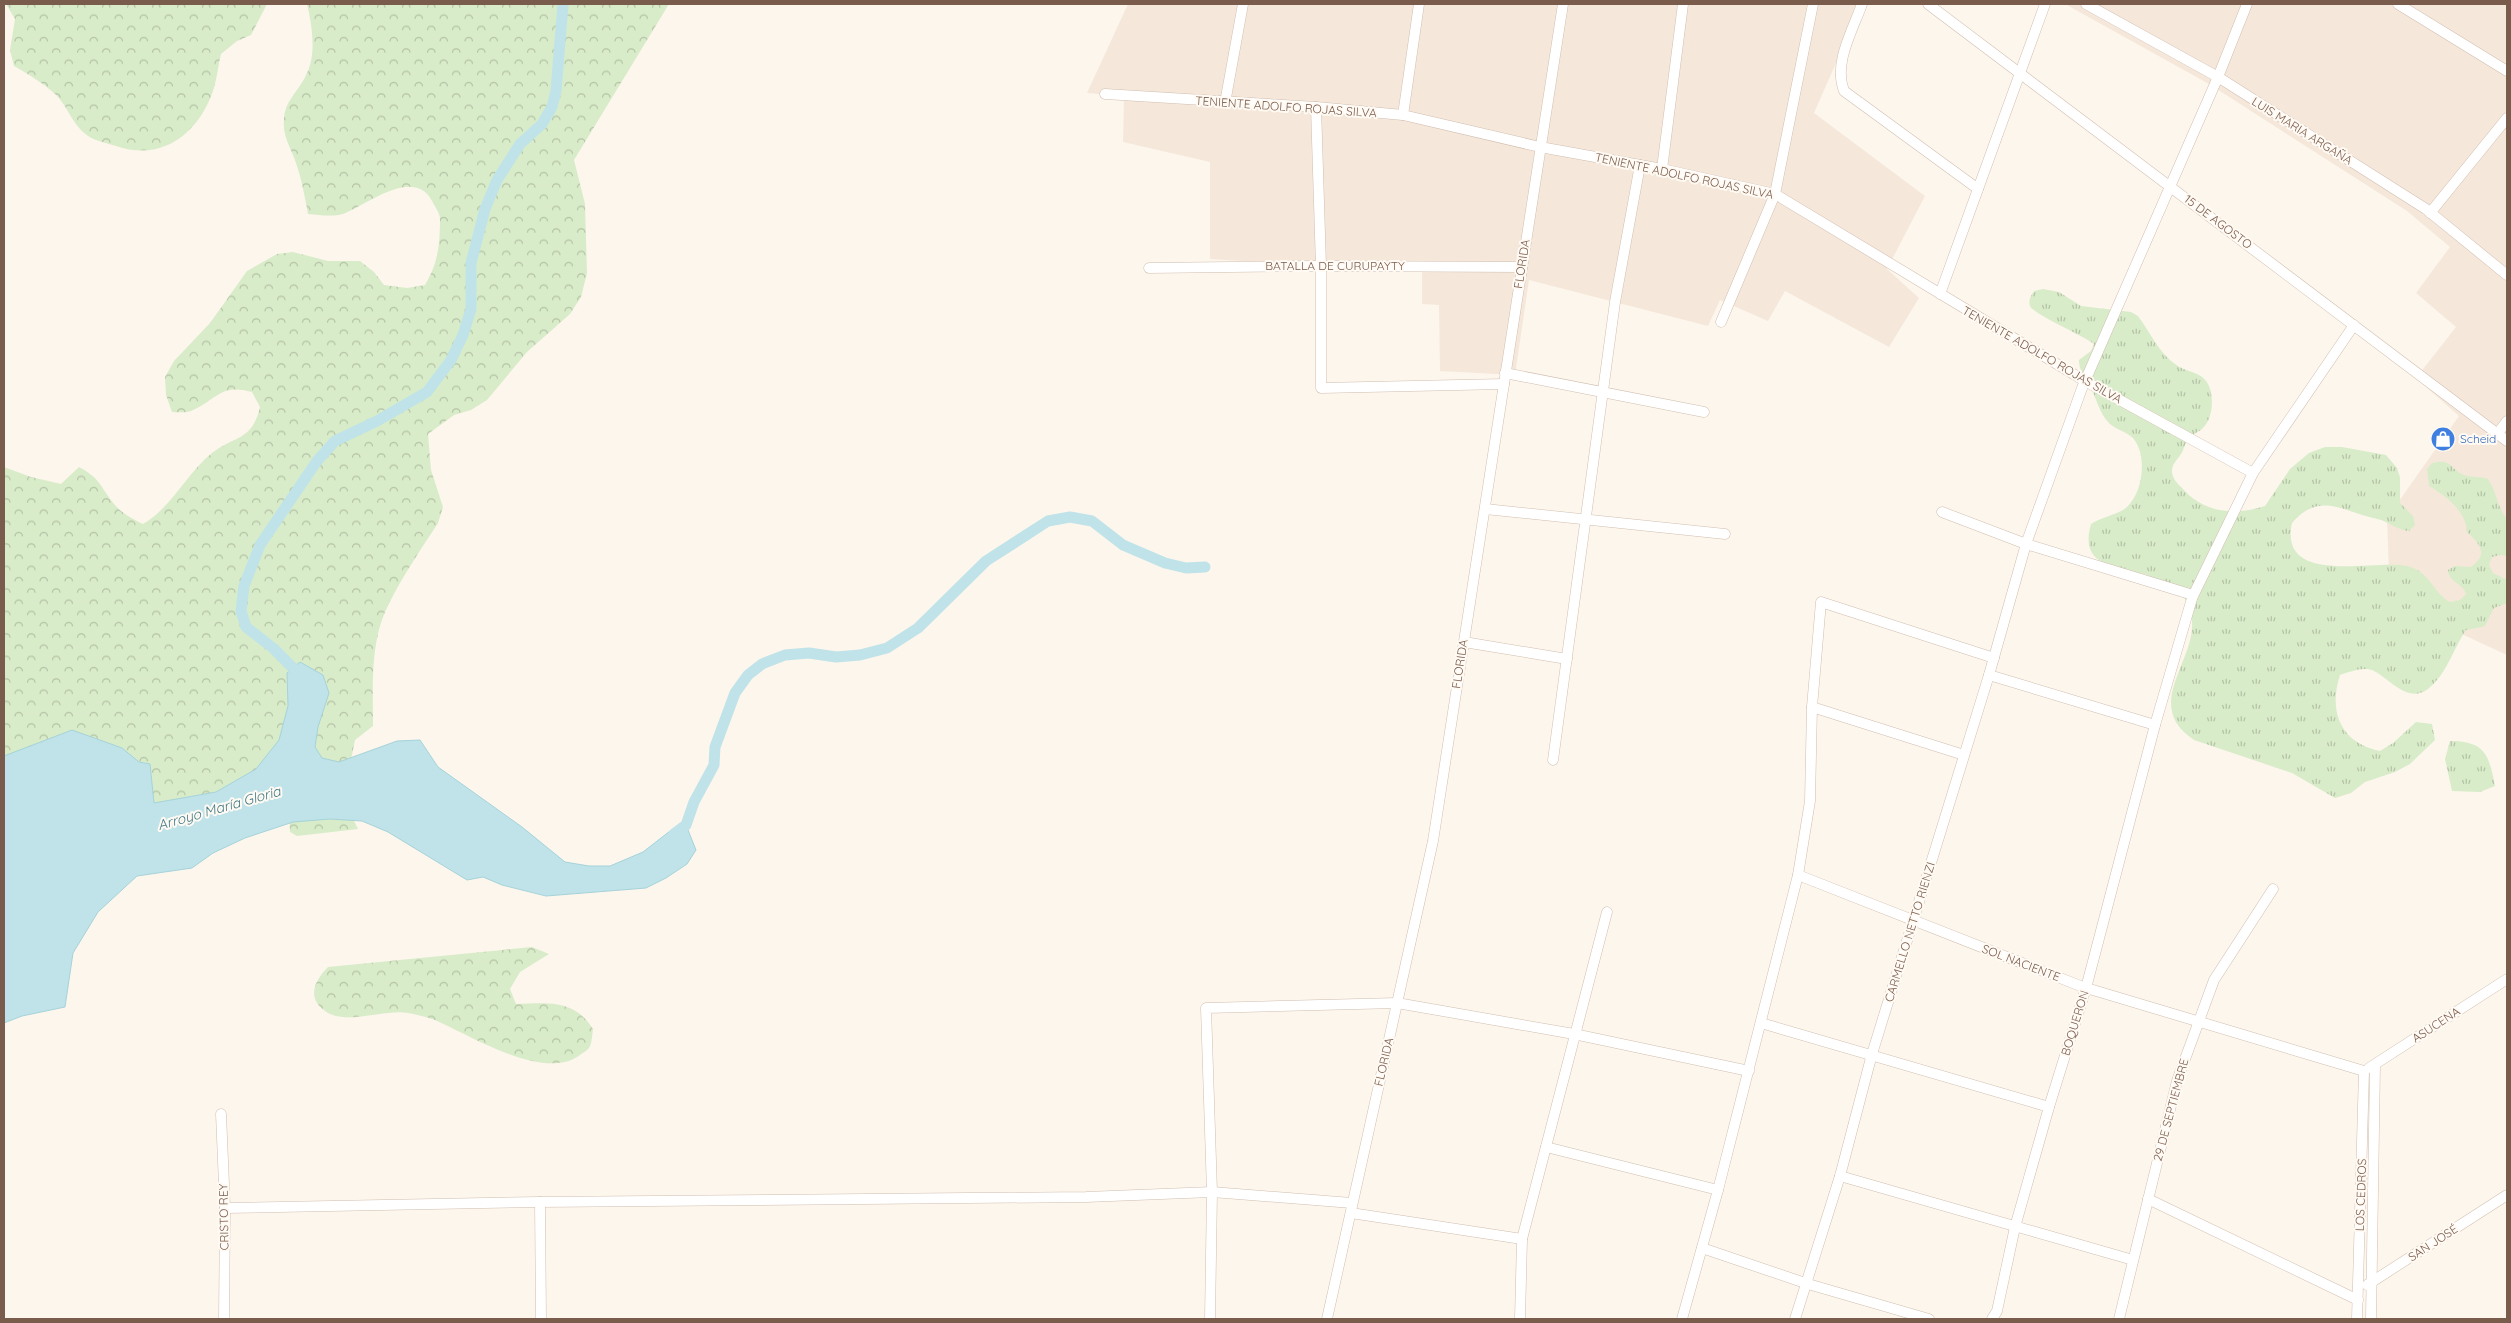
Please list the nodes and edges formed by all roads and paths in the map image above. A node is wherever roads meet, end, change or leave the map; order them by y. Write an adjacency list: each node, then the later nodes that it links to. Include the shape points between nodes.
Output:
1 (1243, 4): 16 (street)
2 (1419, 4): 18 (street)
3 (1563, 4): 20 (street, FLORIDA)
4 (1683, 4): 22 (street)
5 (1813, 4): 25 (street)
6 (1862, 4): 24 (street, via 1840,66 1839,78 1844,90)
7 (1928, 4): 13 (street, 15 DE AGOSTO)
8 (2045, 4): 13 (street)
9 (2086, 4): 14 (street, LUIS MARIA ARGAÑA)
10 (2248, 4): 14 (street, CARMELLO NETTO RIENZI)
11 (2398, 4): 12 (street)
12 (2507, 71)
13 (2020, 72): 23 (street, 15 DE AGOSTO); 24 (street)
14 (2218, 77): 23 (street, CARMELLO NETTO RIENZI); 26 (street, LUIS MARIA ARGAÑA)
15 (1105, 94): 16 (street, TENIENTE ADOLFO ROJAS SILVA)
16 (1225, 103): 17 (street, TENIENTE ADOLFO ROJAS SILVA)
17 (1316, 107): 18 (street, TENIENTE ADOLFO ROJAS SILVA); 27 (street)
18 (1403, 115): 20 (street, TENIENTE ADOLFO ROJAS SILVA)
19 (2507, 118): 26 (street)
20 (1540, 147): 21 (street, TENIENTE ADOLFO ROJAS SILVA); 28 (street, FLORIDA)
21 (1640, 165): 22 (street, TENIENTE ADOLFO ROJAS SILVA); 37 (street, via 1615,302)
22 (1662, 169): 25 (street, TENIENTE ADOLFO ROJAS SILVA)
23 (2170, 186): 33 (street, 15 DE AGOSTO); 35 (street, CARMELLO NETTO RIENZI)
24 (1978, 189): 31 (street)
25 (1775, 194): 31 (street, TENIENTE ADOLFO ROJAS SILVA); 32 (street)
26 (2430, 213): 30 (street, LUIS MARIA ARGAÑA)
27 (1321, 266): 28 (street, BATALLA DE CURUPAYTY); 29 (street, BATALLA DE CURUPAYTY); 36 (street, via 1321,388)
28 (1522, 267): 34 (street, FLORIDA)
29 (1149, 268)
30 (2507, 274)
31 (1940, 294): 35 (street, TENIENTE ADOLFO ROJAS SILVA)
32 (1721, 322)
33 (2354, 325): 40 (street, 15 DE AGOSTO); 42 (street, BOQUERON)
34 (1506, 373): 36 (street, FLORIDA); 37 (street)
35 (2085, 381): 42 (street, TENIENTE ADOLFO ROJAS SILVA); 47 (street, CARMELLO NETTO RIENZI)
36 (1504, 384): 43 (street, FLORIDA)
37 (1603, 392): 38 (street); 45 (street)
38 (1704, 412)
39 (2507, 421): 40 (street)
40 (2498, 433): 41 (street, 15 DE AGOSTO)
41 (2507, 441)
42 (2253, 472): 48 (street, BOQUERON)
43 (1485, 509): 45 (street); 49 (street, FLORIDA)
44 (1942, 512): 47 (street)
45 (1586, 519): 46 (street); 51 (street)
46 (1725, 534)
47 (2026, 544): 48 (street, via 2193,594); 50 (street, CARMELLO NETTO RIENZI)
48 (2192, 598): 54 (street, BOQUERON)
49 (1464, 642): 51 (street); 63 (street, FLORIDA, via 1433,841)
50 (1994, 658): 52 (street, CARMELLO NETTO RIENZI); 53 (street, via 1821,602)
51 (1567, 659): 56 (street)
52 (1989, 675): 54 (street); 55 (street, CARMELLO NETTO RIENZI)
53 (1812, 707): 55 (street); 57 (street, via 1810,801)
54 (2155, 725): 62 (street, BOQUERON)
55 (1964, 755): 60 (street, CARMELLO NETTO RIENZI)
56 (1553, 760)
57 (1798, 875): 60 (street, SOL NACIENTE); 64 (street)
58 (2273, 889): 65 (street, 29 DE SEPTIEMBRE, via 2214,980)
59 (1607, 912): 66 (street)
60 (1914, 920): 62 (street, SOL NACIENTE); 67 (street, CARMELLO NETTO RIENZI)
61 (2507, 979): 68 (street, ASUCENA)
62 (2086, 988): 65 (street, SOL NACIENTE); 71 (street, BOQUERON)
63 (1397, 1004): 66 (street); 76 (street, via 1206,1008); 81 (street, FLORIDA)
64 (1761, 1023): 67 (street); 69 (street)
65 (2198, 1023): 70 (street, SOL NACIENTE); 78 (street, 29 DE SEPTIEMBRE, via 2177,1081)
66 (1574, 1034): 69 (street); 73 (street)
67 (1872, 1054): 71 (street); 74 (street, CARMELLO NETTO RIENZI)
68 (2375, 1065): 70 (street, ASUCENA); 86 (street)
69 (1749, 1071): 75 (street)
70 (2364, 1071): 88 (street, LOS CEDROS)
71 (2049, 1107): 82 (street, BOQUERON)
72 (221, 1114): 80 (street, CRISTO REY)
73 (1546, 1147): 75 (street); 83 (street)
74 (1840, 1176): 82 (street); 87 (street, CARMELLO NETTO RIENZI)
75 (1718, 1190): 84 (street)
76 (1212, 1192): 79 (street, via 1086,1197); 81 (street); 92 (street)
77 (2507, 1195): 86 (street, SAN JOSÉ)
78 (2148, 1199): 85 (street, 29 DE SEPTIEMBRE); 88 (street)
79 (540, 1202): 80 (street); 91 (street)
80 (225, 1208): 90 (street, CRISTO REY)
81 (1351, 1208): 83 (street); 93 (street, FLORIDA)
82 (2015, 1227): 85 (street); 98 (street, BOQUERON, via 1997,1310)
83 (1522, 1239): 94 (street)
84 (1702, 1248): 87 (street); 95 (street)
85 (2133, 1260): 89 (street, 29 DE SEPTIEMBRE)
86 (2372, 1282): 88 (street, SAN JOSÉ); 100 (street)
87 (1808, 1284): 96 (street, CARMELLO NETTO RIENZI); 97 (street)
88 (2358, 1296): 99 (street, LOS CEDROS)
89 (2122, 1318)
90 (224, 1319)
91 (541, 1319)
92 (1210, 1319)
93 (1328, 1319)
94 (1520, 1319)
95 (1682, 1319)
96 (1795, 1319)
97 (1929, 1319)
98 (1992, 1319)
99 (2357, 1319)
100 (2371, 1319)

